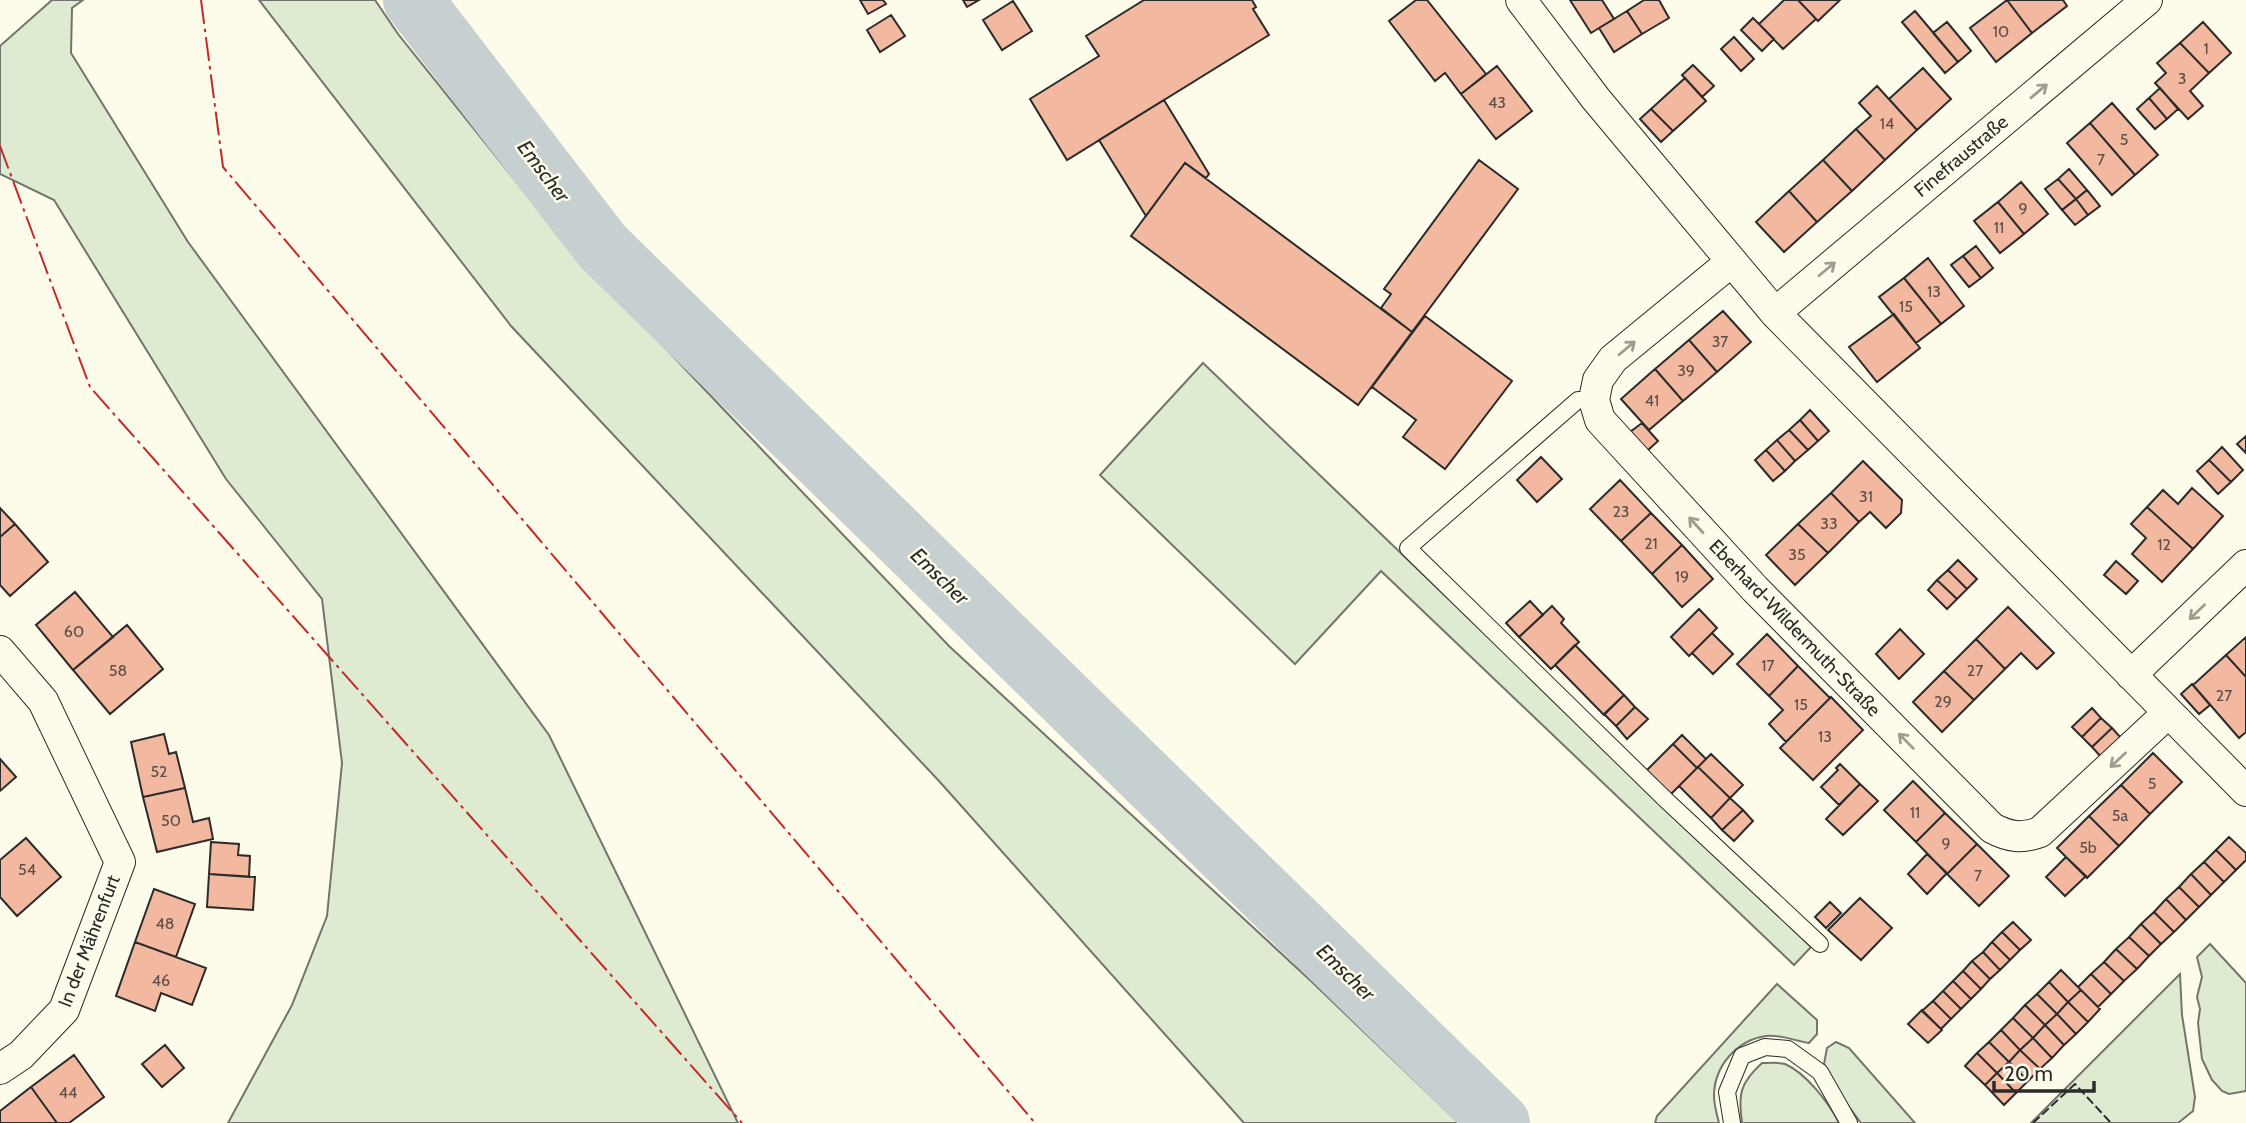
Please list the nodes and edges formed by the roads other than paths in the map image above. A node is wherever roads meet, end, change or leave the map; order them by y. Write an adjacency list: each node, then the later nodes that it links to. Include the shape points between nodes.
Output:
1 (1521, 0): 3 (street)
2 (2147, 0): 4 (street, Finefraustraße, one-way to 2)
3 (1731, 262): 4 (street); 5 (street, one-way to 3, via 1598,380 1613,359)
4 (1775, 313): 8 (street)
5 (1594, 400): 9 (street, Eberhard-Wildermuth-Straße, one-way to 5, via 2040,832 2029,837 2004,835 1746,580 1600,420); 11 (lane, via 1578,400 1408,548)
6 (2246, 565): 8 (street, one-way to 8)
7 (0, 651): 12 (street, In der Mährenfurt, via 43,701 120,862 64,1010 22,1055)
8 (2132, 675): 9 (street)
9 (2168, 713): 10 (street)
10 (2246, 791)
11 (1820, 944)
12 (0, 1069)
13 (1732, 1123): 14 (lane, via 1727,1092 1742,1056 1765,1046 1788,1049 1820,1072)
14 (1849, 1123)

